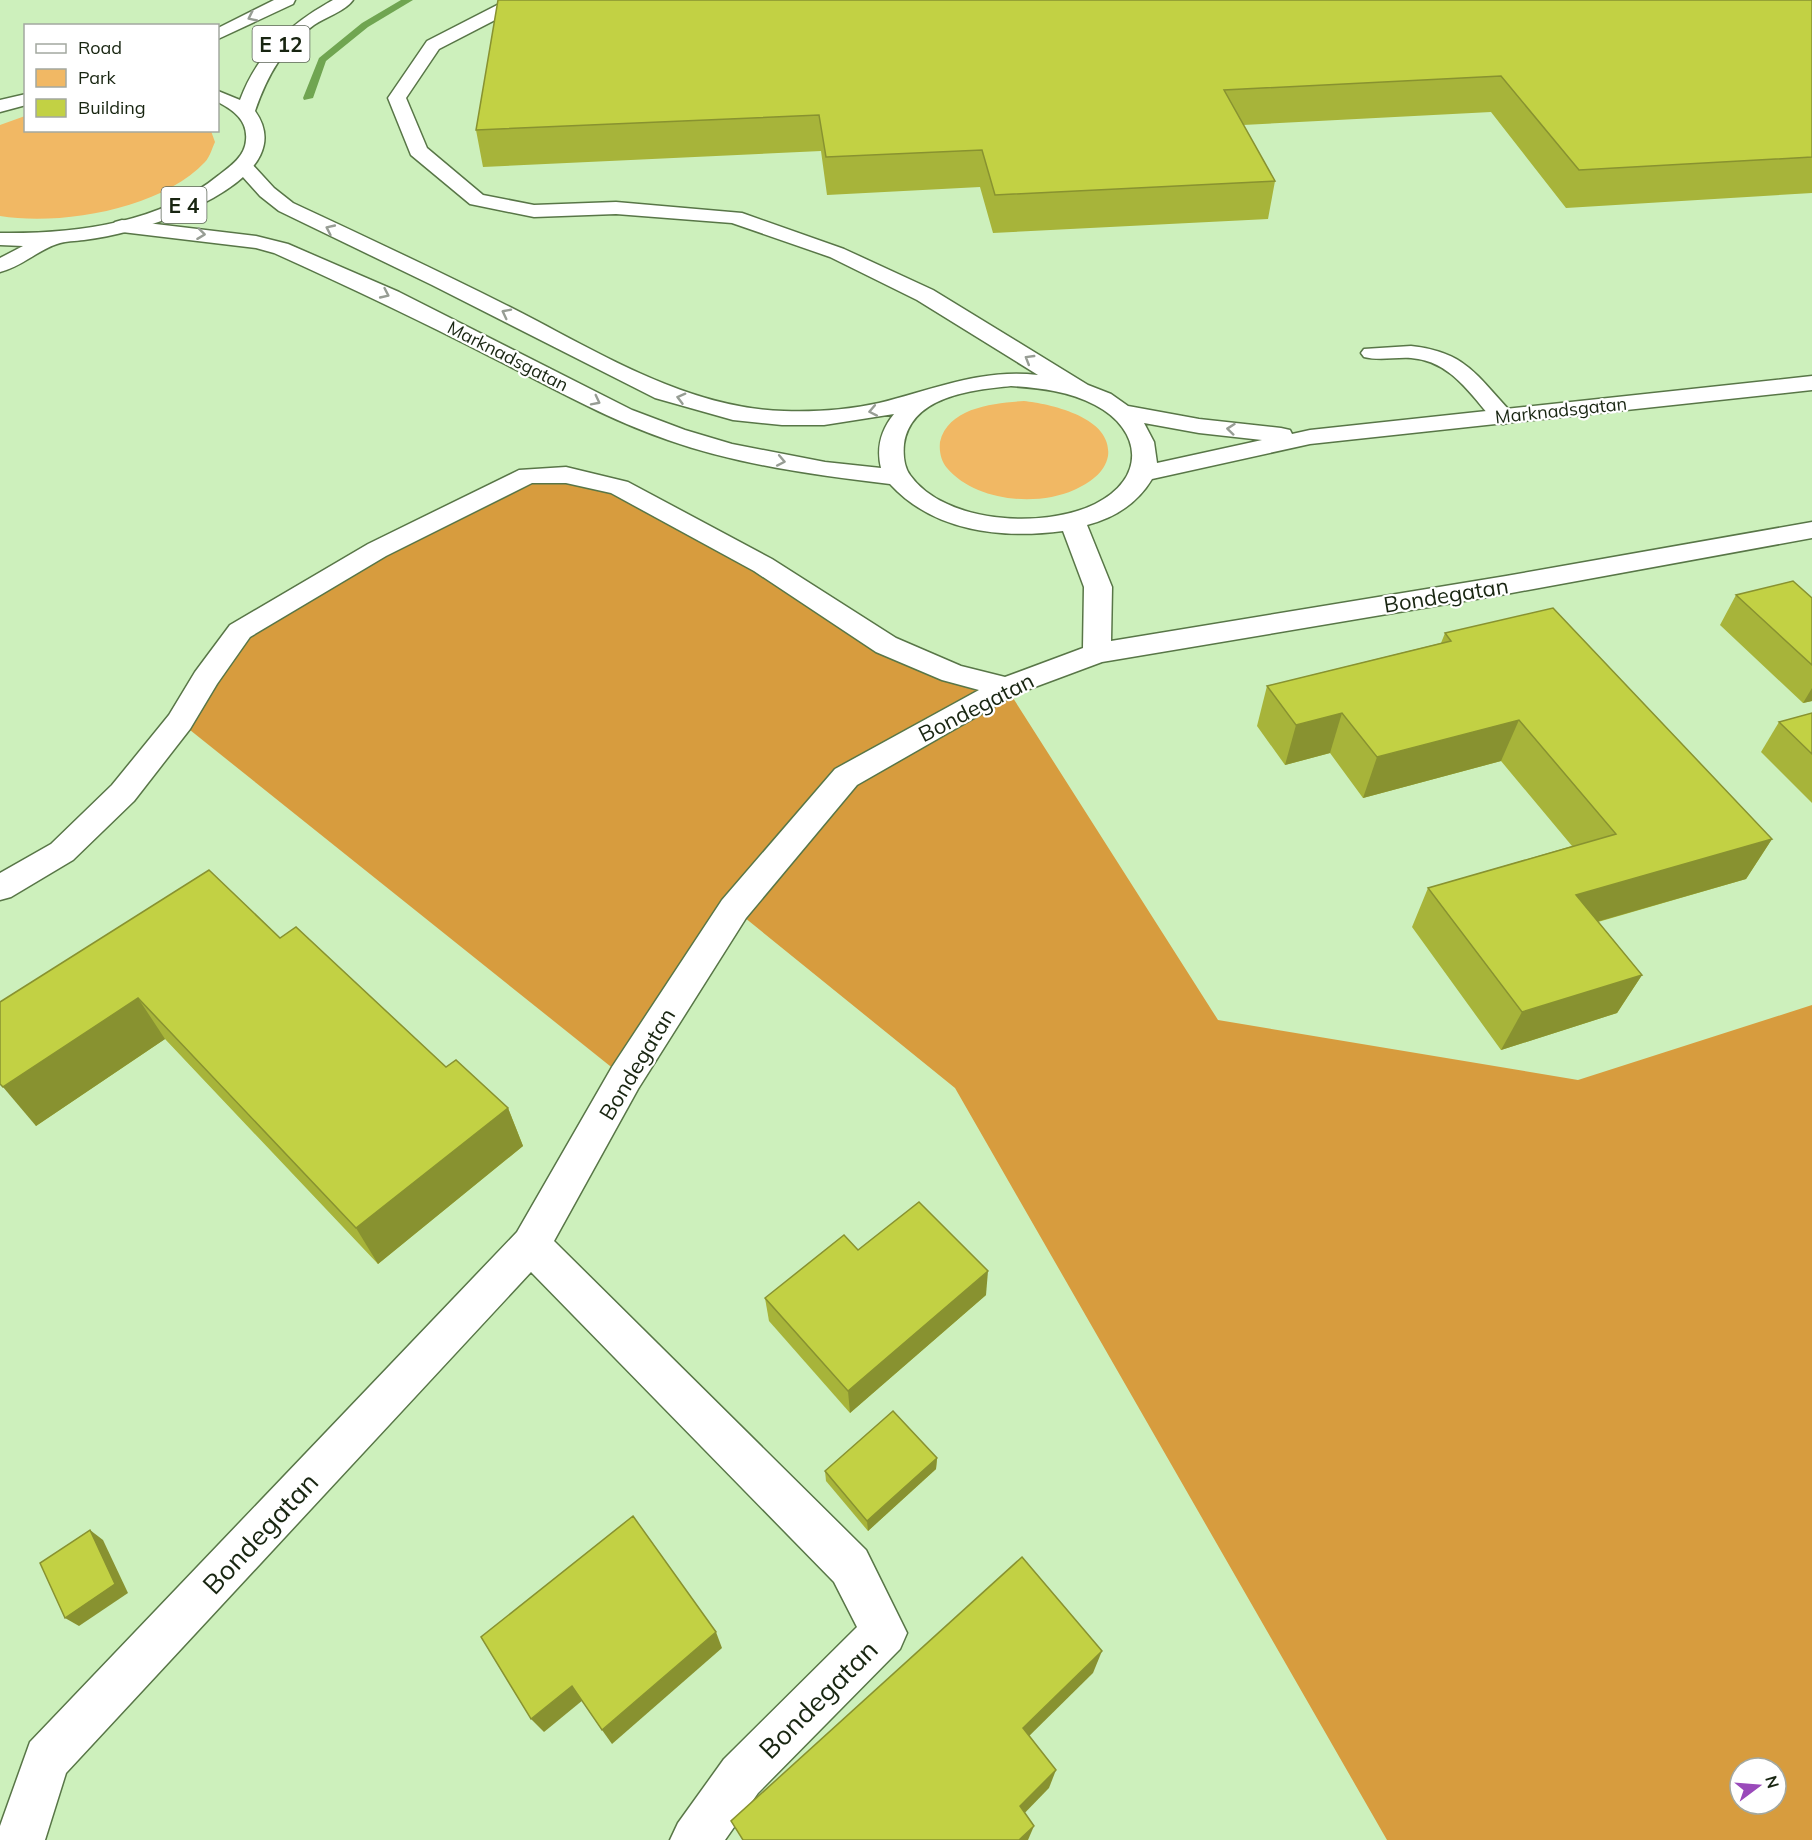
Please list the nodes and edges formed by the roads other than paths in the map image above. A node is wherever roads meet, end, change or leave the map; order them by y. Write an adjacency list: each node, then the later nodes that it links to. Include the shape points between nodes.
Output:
1 (287, 0): 4 (main road, E 12, one-way to 4)
2 (345, 0): 10 (main road, E 12, via 308,20 279,45 254,84)
3 (520, 0): 18 (main road, one-way to 3, via 925,296 837,253 735,217 616,208 534,211 477,200 418,151 397,98 433,45)
4 (219, 34)
5 (0, 96): 7 (main road)
6 (219, 96): 10 (main road)
7 (24, 97)
8 (24, 98): 9 (main road)
9 (0, 106)
10 (245, 112): 11 (main road, E 4, via 255,127 256,139)
11 (243, 166): 12 (main road, E 4, via 198,199); 19 (main road, Marknadsgatan, one-way to 11, via 876,411 792,418 733,412 663,393 286,207)
12 (122, 226): 13 (main road, E 4); 24 (main road, Marknadsgatan, one-way to 24, via 281,248 391,297 624,415 676,435 728,451 825,469)
13 (56, 237): 14 (main road, E 4); 15 (main road, E 4)
14 (0, 239)
15 (0, 266)
16 (1371, 353): 21 (lane, via 1428,354 1452,362)
17 (1812, 383): 21 (main road, Marknadsgatan)
18 (1079, 390): 19 (main road, via 1011,379 977,382); 20 (main road)
19 (930, 397): 24 (main road, via 907,413 893,433 890,455)
20 (1119, 411): 22 (main road, Marknadsgatan, one-way to 20, via 1199,426); 23 (main road, via 1137,430 1145,452)
21 (1503, 417): 22 (main road, Marknadsgatan)
22 (1310, 437): 23 (main road, Marknadsgatan)
23 (1142, 474): 25 (main road, via 1128,494 1105,510)
24 (898, 477): 25 (main road, via 919,498 951,515 990,525 1033,527)
25 (1073, 522): 27 (main road, via 1098,587)
26 (1812, 530): 27 (main road, Bondegatan, via 1529,582)
27 (1097, 653): 28 (main road, Bondegatan)
28 (1006, 687): 29 (main road, via 952,673 886,645 763,564 619,487 566,475 528,475 377,550 240,631 180,722 123,793 62,852); 30 (main road, Bondegatan, via 846,777 734,909 625,1078)
29 (0, 888)
30 (531, 1245): 31 (main road, Bondegatan, via 47,1759); 32 (main road, Bondegatan, via 850,1566 884,1633 741,1776)
31 (20, 1840)
32 (695, 1840)

